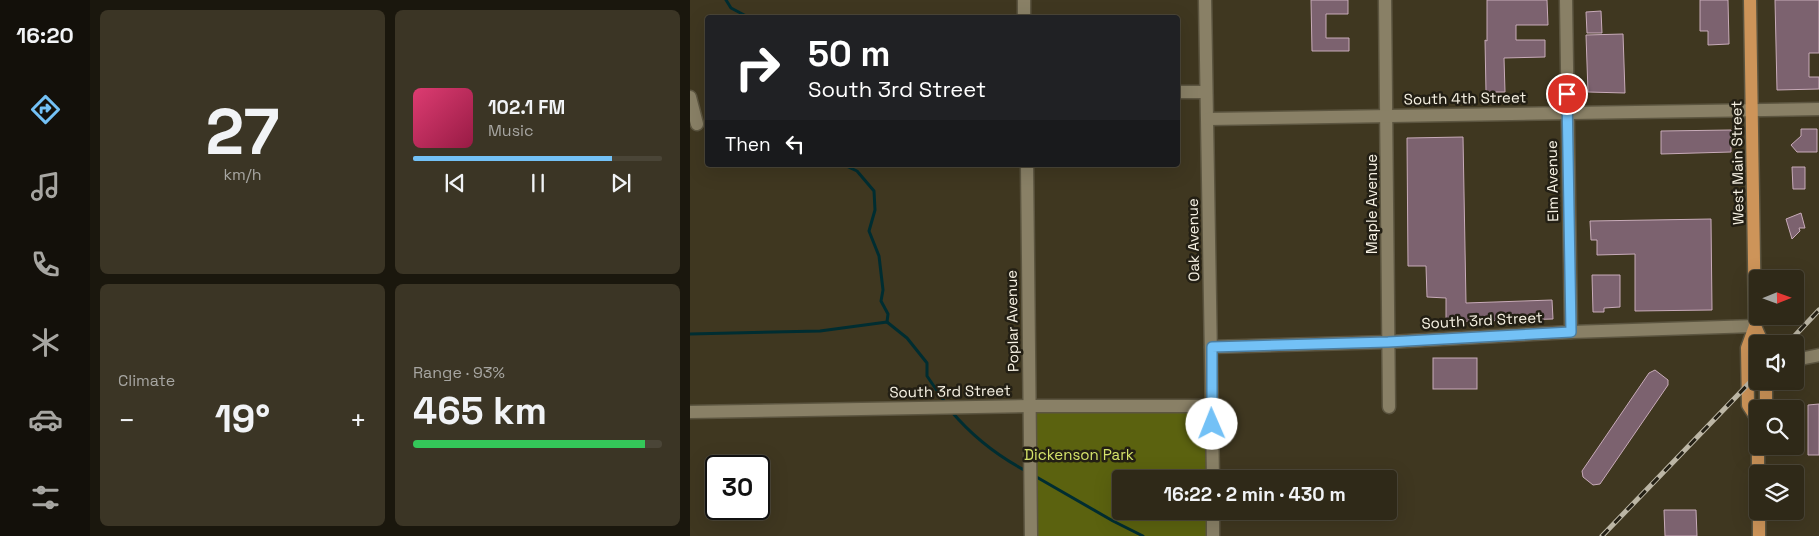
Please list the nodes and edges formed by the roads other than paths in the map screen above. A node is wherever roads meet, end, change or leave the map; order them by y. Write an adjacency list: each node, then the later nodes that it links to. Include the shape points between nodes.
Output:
1 (1024, 0): 6 (street)
2 (1205, 0): 8 (street, Oak Avenue)
3 (1385, 0): 13 (street, Maple Avenue)
4 (1566, 0): 12 (street, Elm Avenue)
5 (1750, 0): 10 (main road, West Main Street)
6 (1024, 15)
7 (1180, 92): 8 (street)
8 (1206, 92): 14 (street, Oak Avenue)
9 (690, 97): 15 (street)
10 (1752, 109): 11 (street, South 4th Street); 12 (street, South 4th Street); 17 (main road, West Main Street)
11 (1819, 109)
12 (1567, 113): 13 (street, South 4th Street); 18 (street, Elm Avenue)
13 (1387, 115): 14 (street, South 4th Street); 20 (street, Maple Avenue)
14 (1208, 119): 21 (street, Oak Avenue)
15 (698, 124)
16 (1026, 167): 24 (street, Poplar Avenue)
17 (1755, 326): 18 (street, South 3rd Street); 19 (main road, West Main Street); 26 (main road, West Main Street, via 1747,348)
18 (1571, 332): 20 (street, South 3rd Street)
19 (1759, 335)
20 (1388, 342): 21 (street, South 3rd Street); 27 (street, Maple Avenue)
21 (1212, 347): 25 (street, Oak Avenue)
22 (1819, 355): 23 (street)
23 (1804, 358)
24 (1030, 406): 25 (street, South 3rd Street); 28 (street, South 3rd Street); 32 (street, Poplar Avenue)
25 (1211, 406): 29 (street, Oak Avenue)
26 (1749, 406)
27 (1389, 407)
28 (690, 412)
29 (1213, 470)
30 (1213, 520): 33 (street)
31 (1759, 520): 34 (main road)
32 (1031, 536)
33 (1213, 536)
34 (1759, 536)

